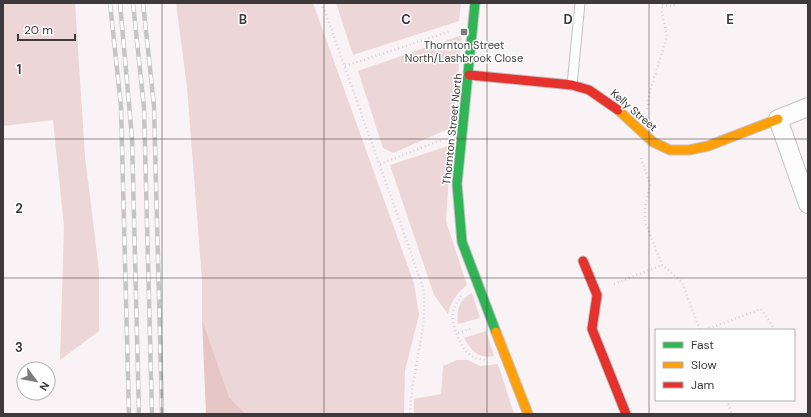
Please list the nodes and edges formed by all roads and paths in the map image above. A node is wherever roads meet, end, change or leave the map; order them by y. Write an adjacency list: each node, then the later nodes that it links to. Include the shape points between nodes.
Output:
1 (322, 3): 7 (path)
2 (475, 3): 6 (street, Thornton Street North)
3 (580, 3): 9 (lane)
4 (678, 3): 5 (path, via 671,6)
5 (662, 4): 12 (path, via 667,36)
6 (473, 30): 7 (path, via 458,28); 8 (street, Thornton Street North)
7 (345, 66): 14 (path)
8 (469, 75): 9 (street, Kelly Street); 13 (street, Thornton Street North)
9 (572, 85): 12 (street, Kelly Street, via 601,97)
10 (808, 107): 11 (street)
11 (778, 119): 12 (street, Kelly Street, via 708,146 689,150 670,150 653,142); 15 (street)
12 (641, 131): 17 (path, via 638,146 650,185 645,207 645,222)
13 (462, 134): 14 (path); 18 (street, Thornton Street North, via 458,184 462,242)
14 (380, 164): 25 (path, via 424,287)
15 (808, 204)
16 (583, 261): 19 (street)
17 (662, 265): 19 (path); 21 (path, via 682,282)
18 (478, 285): 23 (street, Thornton Street North); 23 (path, via 468,289 457,303 453,321 462,344 473,357 492,361)
19 (595, 291): 27 (street, via 597,295 592,329)
20 (774, 328): 22 (path, via 761,309)
21 (700, 329)
22 (708, 329)
23 (506, 357): 26 (street, Thornton Street North)
24 (727, 401): 28 (path)
25 (410, 414)
26 (528, 414)
27 (626, 414)
28 (732, 414)

